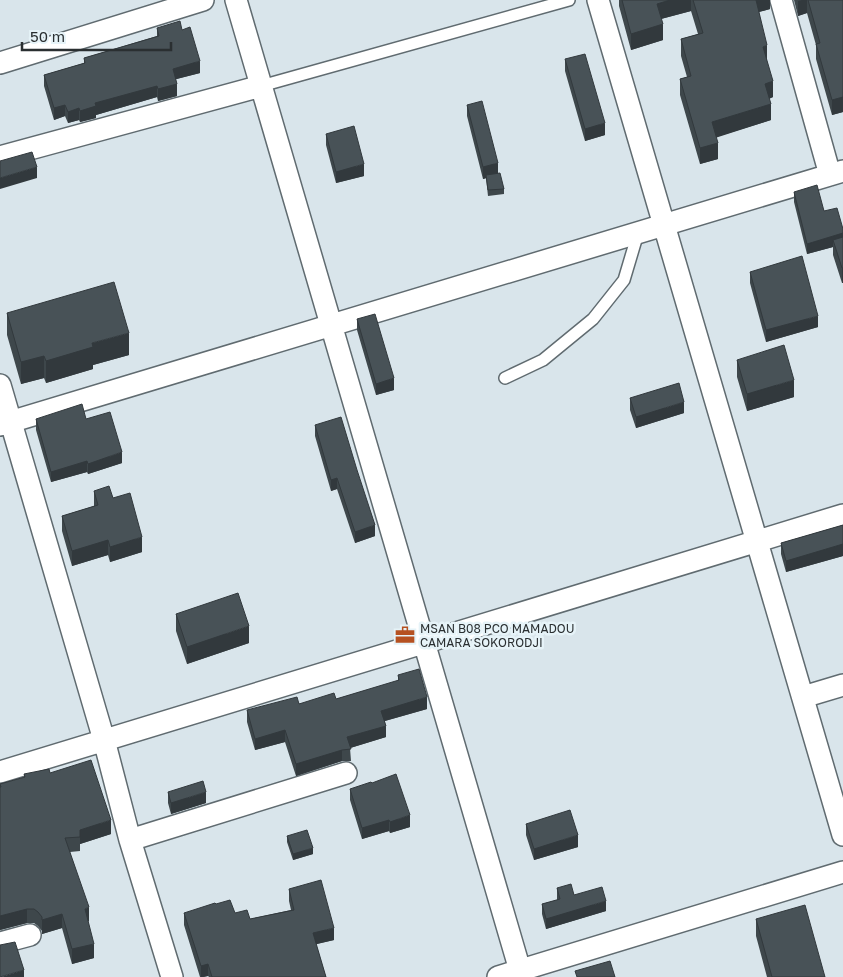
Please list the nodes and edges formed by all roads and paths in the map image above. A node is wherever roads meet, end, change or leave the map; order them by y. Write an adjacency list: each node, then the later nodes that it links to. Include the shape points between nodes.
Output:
1 (203, 0): 6 (street)
2 (236, 0): 7 (street)
3 (569, 0): 7 (lane)
4 (598, 0): 10 (street)
5 (781, 0): 9 (street)
6 (0, 62)
7 (261, 86): 8 (street); 12 (street)
8 (0, 157)
9 (836, 173): 10 (street)
10 (664, 225): 11 (street); 17 (street)
11 (638, 233): 12 (street); 13 (lane, via 624,280 593,319 543,360)
12 (331, 325): 15 (street); 18 (street)
13 (505, 378)
14 (0, 386): 15 (street)
15 (5, 424): 21 (street)
16 (843, 515): 17 (street)
17 (757, 541): 18 (street); 20 (street)
18 (424, 642): 21 (street); 29 (street)
19 (843, 685): 20 (street)
20 (802, 697): 24 (street)
21 (104, 740): 22 (street); 25 (street)
22 (0, 772)
23 (346, 773): 25 (street)
24 (843, 835)
25 (130, 840): 30 (street)
26 (843, 872): 29 (street)
27 (30, 935): 28 (street)
28 (0, 944)
29 (522, 974): 31 (street)
30 (172, 977)
31 (498, 977)

